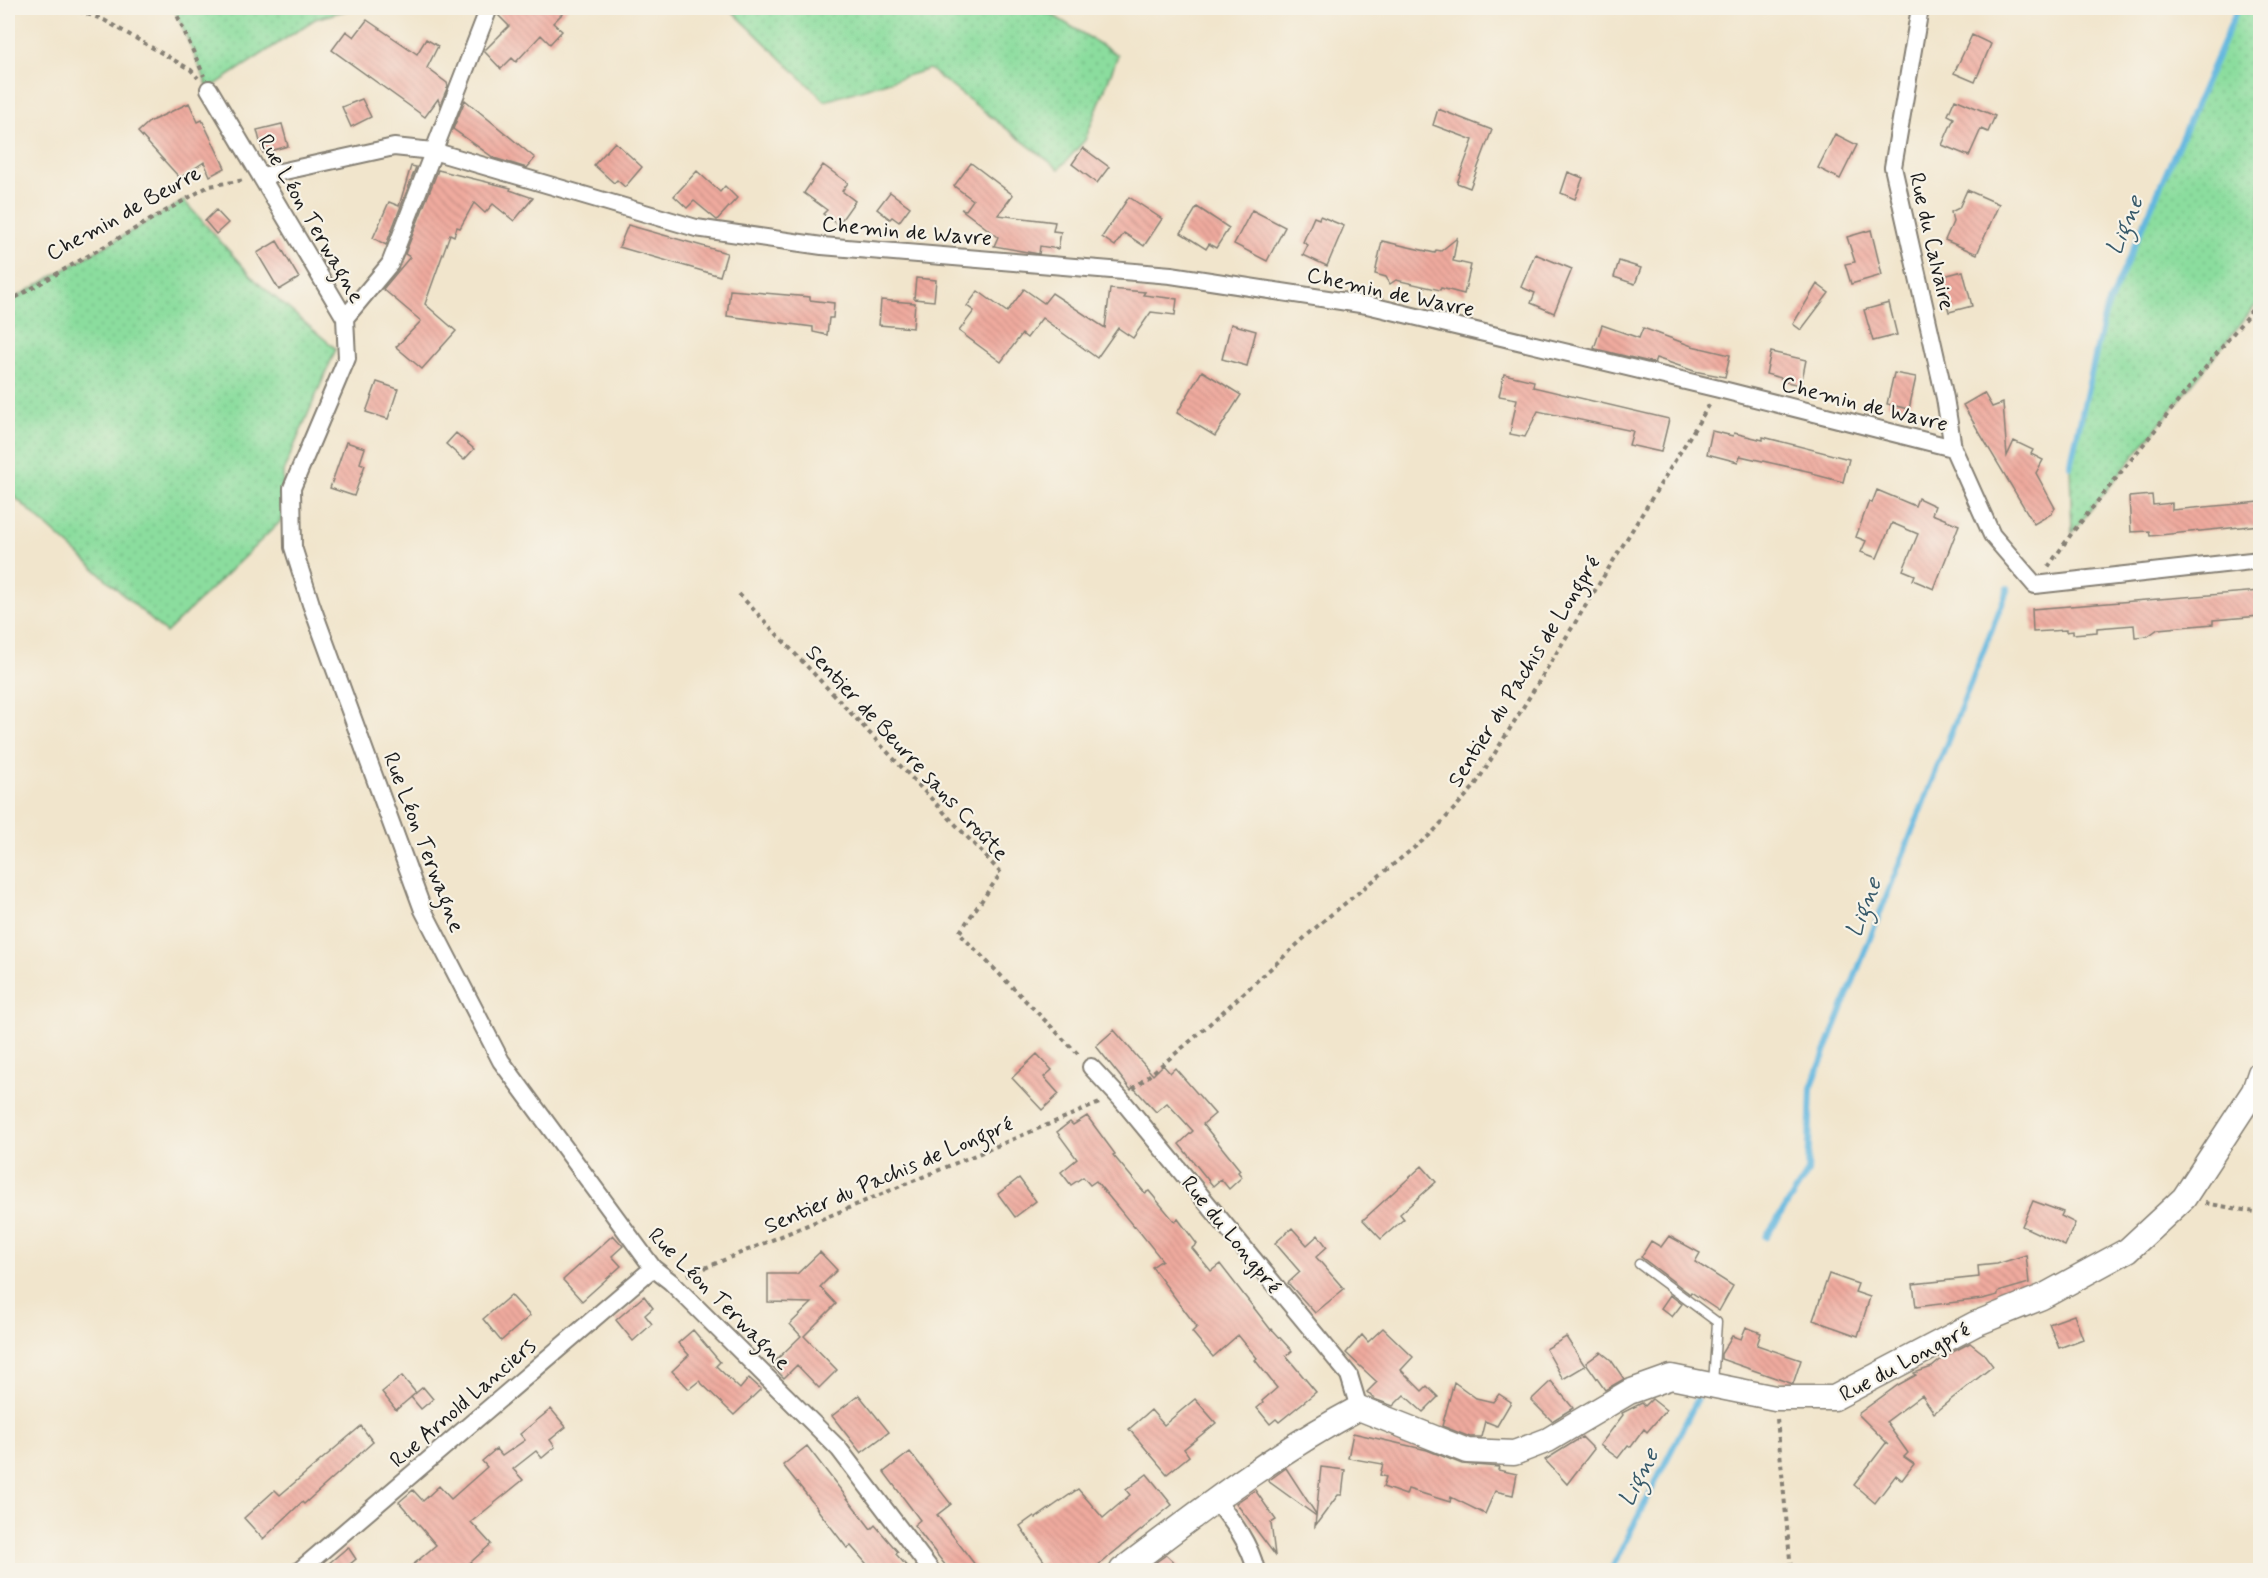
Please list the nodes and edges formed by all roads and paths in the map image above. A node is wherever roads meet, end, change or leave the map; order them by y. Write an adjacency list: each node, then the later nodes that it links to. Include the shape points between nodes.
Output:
1 (69, 8): 5 (path, via 104,20 191,70)
2 (174, 8): 5 (path)
3 (489, 8): 6 (street)
4 (1920, 8): 12 (street, Rue du Calvaire, via 1893,167)
5 (209, 89): 7 (street, Rue Léon Terwagne)
6 (433, 151): 7 (street, via 394,147); 10 (street, via 390,264); 11 (street, Chemin de Wavre, via 696,228 822,246 1171,275 1367,305)
7 (262, 176): 9 (path, Chemin de Beurre, via 209,186); 10 (street, Rue Léon Terwagne)
8 (2260, 300): 14 (path, via 2072,533)
9 (8, 302)
10 (345, 318): 22 (street, Rue Léon Terwagne, via 346,358 292,488 293,547 311,604 423,910 501,1061)
11 (1719, 389): 12 (street, Chemin de Wavre); 18 (path, Sentier du Pachis de Longpré, via 1474,787 1431,834 1322,922 1194,1038)
12 (1953, 448): 14 (street, Chemin de Wavre, via 1992,535)
13 (2260, 560): 14 (street)
14 (2035, 585)
15 (738, 594): 16 (path, Sentier de Beurre sans Croûte, via 1001,873 959,933)
16 (1091, 1067): 18 (street, Rue du Longpré)
17 (2260, 1073): 19 (street, Rue du Longpré, via 2254,1091)
18 (1119, 1097): 23 (path, Sentier du Pachis de Longpré); 26 (street, Rue du Longpré, via 1348,1375)
19 (2184, 1198): 20 (path); 25 (street, Rue du Longpré, via 2128,1250 2042,1297 1974,1324 1834,1398)
20 (2260, 1213)
21 (1639, 1264): 24 (lane, via 1717,1322)
22 (653, 1268): 23 (street, Rue Léon Terwagne); 28 (street, Rue Arnold Lanciers)
23 (671, 1282): 29 (street, Rue Léon Terwagne, via 839,1449)
24 (1713, 1385): 25 (street, Rue du Longpré); 26 (street, Rue du Longpré, via 1671,1377 1629,1392 1548,1440 1514,1454 1467,1451)
25 (1775, 1398): 32 (path)
26 (1359, 1408): 27 (street, via 1319,1429)
27 (1215, 1499): 30 (street); 31 (street, via 1241,1532)
28 (300, 1570)
29 (931, 1570)
30 (1122, 1570)
31 (1256, 1570)
32 (1791, 1570)

